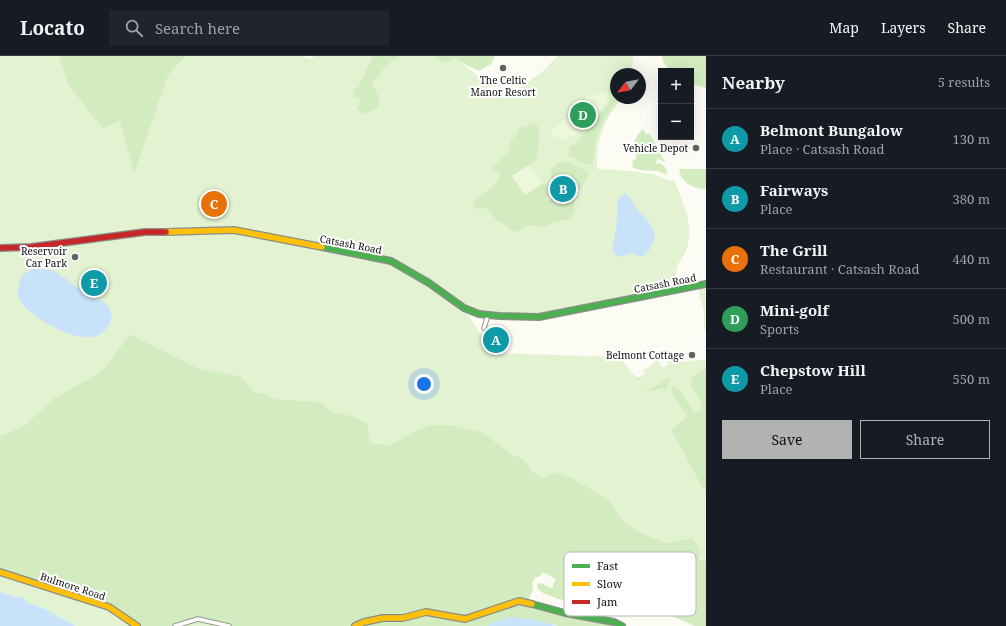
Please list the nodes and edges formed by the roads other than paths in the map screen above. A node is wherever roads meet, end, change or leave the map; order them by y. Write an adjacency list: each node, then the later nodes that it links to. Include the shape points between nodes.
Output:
1 (0, 248): 3 (street, Catsash Road, via 31,247 145,232 234,230 391,261 429,283 464,308)
2 (706, 284): 3 (street, Catsash Road, via 539,317)
3 (488, 315): 4 (street)
4 (484, 328)
5 (0, 572): 8 (street, Bulmore Road, via 109,607)
6 (564, 613): 11 (street, via 519,601 465,619 426,612 403,618 383,618)
7 (581, 616): 12 (street)
8 (137, 626)
9 (176, 626): 10 (street, via 198,619)
10 (229, 626)
11 (355, 626)
12 (622, 626)

